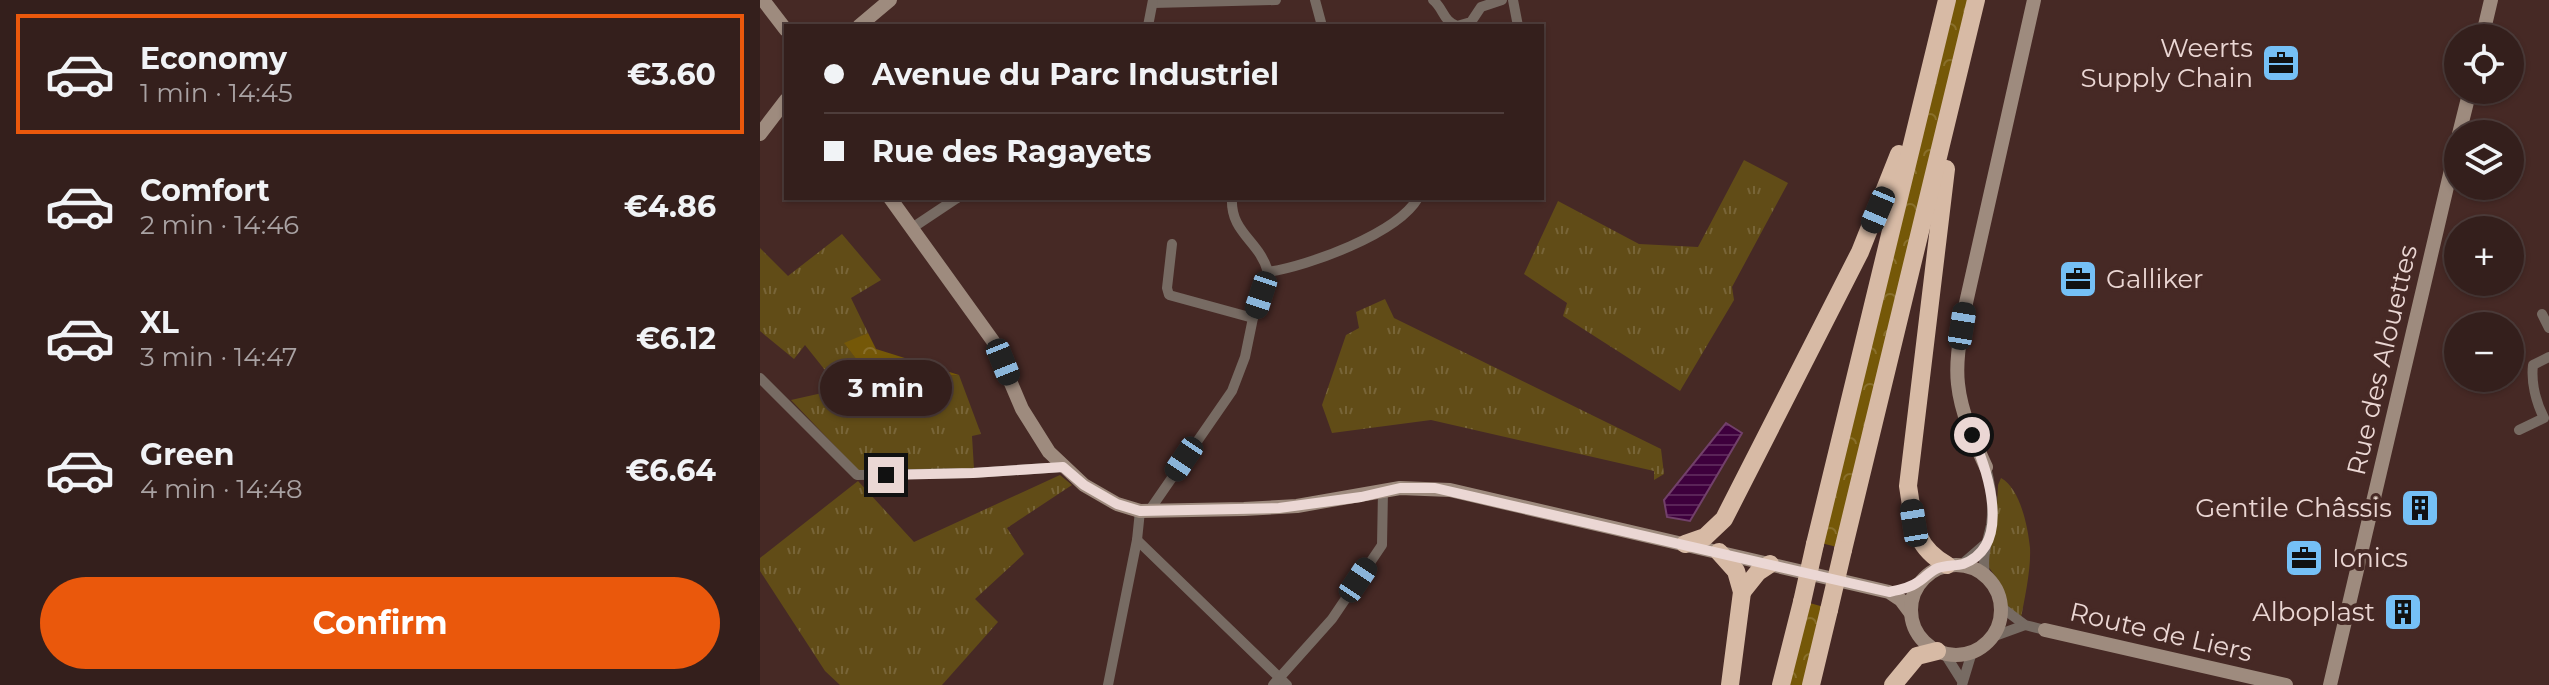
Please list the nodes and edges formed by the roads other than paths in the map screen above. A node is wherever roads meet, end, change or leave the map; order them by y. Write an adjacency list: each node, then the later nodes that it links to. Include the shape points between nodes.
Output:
1 (763, 0): 21 (street)
2 (890, 0): 14 (street)
3 (1276, 0): 13 (street)
4 (1315, 0): 5 (street); 16 (street)
5 (1323, 0)
6 (1433, 0): 17 (street)
7 (1502, 0): 18 (street, via 1481,7)
8 (1513, 0): 19 (street)
9 (1947, 0): 22 (highway)
10 (1976, 0): 24 (highway)
11 (2034, 0): 41 (street, via 1959,349 1963,409)
12 (2491, 0): 20 (street)
13 (1153, 1): 15 (street)
14 (861, 24)
15 (1148, 24)
16 (1321, 24)
17 (1454, 24)
18 (1464, 24)
19 (1518, 24)
20 (2485, 24)
21 (784, 27)
22 (1922, 100): 44 (highway, via 1860,252); 67 (highway, bridge)
23 (784, 103): 25 (street)
24 (1949, 115): 51 (highway, via 1951,137 1908,486 1924,549); 68 (highway, bridge)
25 (760, 134)
26 (891, 200): 31 (street)
27 (954, 200): 31 (street)
28 (1232, 200): 33 (street, via 1235,223 1263,256)
29 (1417, 200): 33 (street, via 1411,210 1353,245)
30 (2444, 200): 71 (street, Rue des Alouettes)
31 (912, 228): 40 (street, via 993,341 1022,409)
32 (1172, 244): 35 (street, via 1169,295)
33 (1268, 272): 35 (street)
34 (2542, 314): 36 (street)
35 (1253, 318): 43 (street, via 1232,391)
36 (2549, 328)
37 (2549, 357): 39 (street, via 2533,365 2532,375 2544,418)
38 (760, 378): 40 (street, via 857,475)
39 (2519, 430)
40 (1063, 467): 43 (street, via 1117,504)
41 (1986, 467): 47 (street, via 1992,507)
42 (1383, 491): 43 (street, via 1279,508); 46 (street, via 1450,490); 63 (street, via 1382,545)
43 (1144, 511): 45 (street)
44 (1724, 519): 46 (highway, via 1705,537); 49 (highway, via 1726,541)
45 (1137, 540): 63 (street); 65 (street)
46 (1685, 544): 48 (street)
47 (1984, 545): 51 (street); 52 (street)
48 (1719, 552): 49 (street); 54 (highway, via 1736,571)
49 (1738, 557): 50 (street)
50 (1770, 564): 54 (highway); 55 (street)
51 (1954, 565): 52 (street); 53 (street, via 1932,571)
52 (1985, 575): 56 (street)
53 (1920, 582): 55 (street); 57 (street)
54 (1742, 592): 66 (highway)
55 (1889, 592): 57 (street)
56 (2001, 607): 58 (street, Route de Liers); 60 (street)
57 (1910, 612): 61 (street, via 1918,635)
58 (2025, 625): 59 (street, Route de Liers); 60 (street)
59 (2045, 630): 70 (street, Route de Liers)
60 (1992, 637): 62 (street)
61 (1941, 652): 62 (street); 64 (street); 69 (highway, via 1917,656)
62 (1972, 652): 64 (street)
63 (1280, 683)
64 (1962, 683)
65 (1108, 685)
66 (1730, 685)
67 (1781, 685)
68 (1811, 685)
69 (1893, 685)
70 (2286, 685)
71 (2330, 685)

